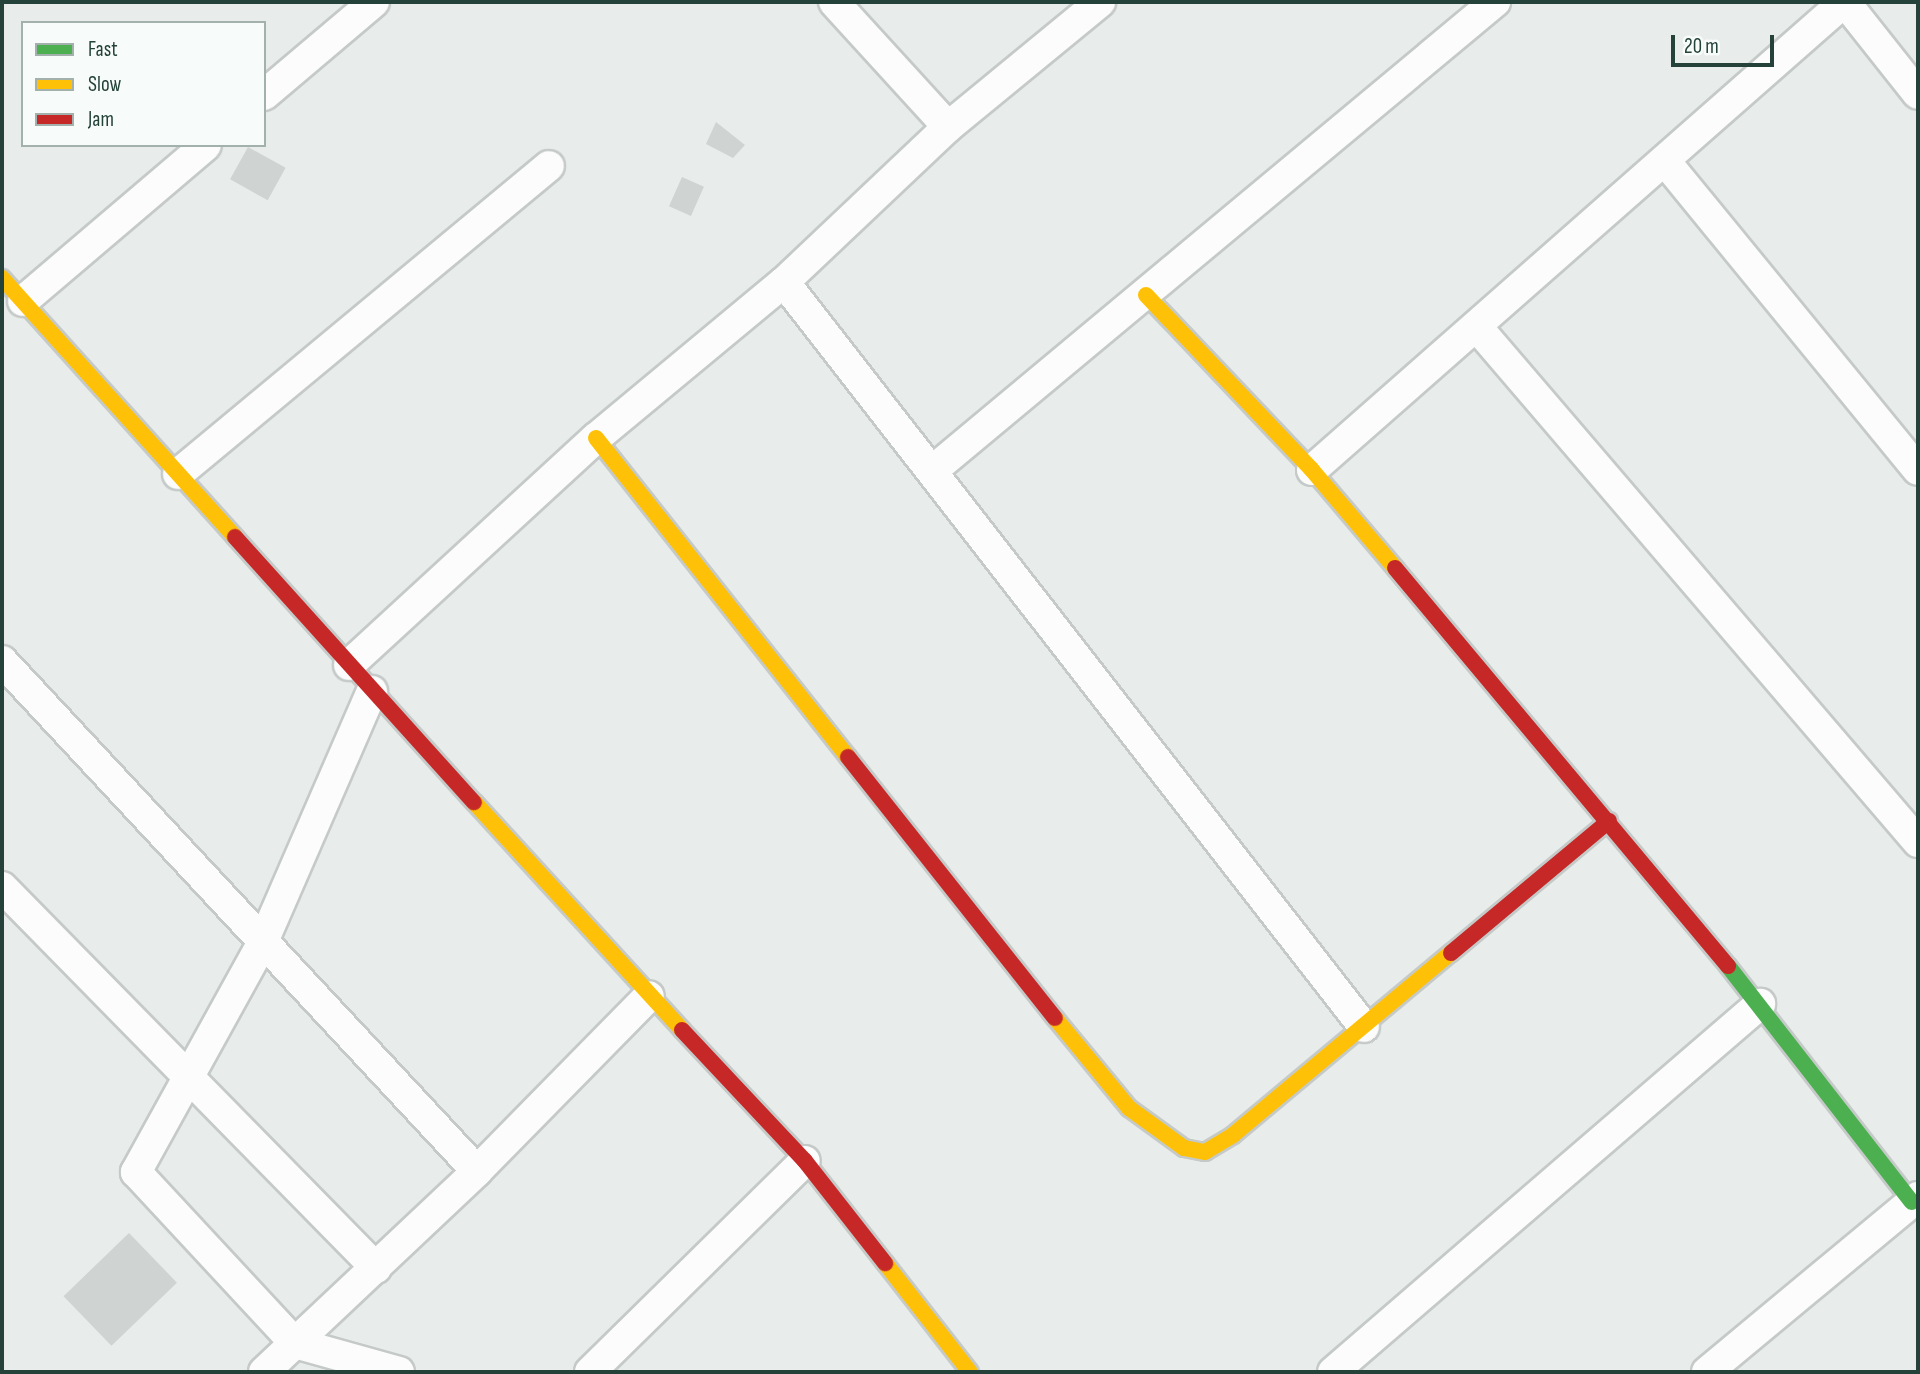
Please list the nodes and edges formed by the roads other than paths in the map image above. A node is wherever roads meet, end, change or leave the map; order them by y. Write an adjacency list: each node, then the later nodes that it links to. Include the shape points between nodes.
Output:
1 (374, 2): 6 (street)
2 (834, 2): 8 (street)
3 (1100, 2): 8 (street)
4 (1494, 2): 14 (street)
5 (1844, 2): 7 (street); 10 (street)
6 (266, 93)
7 (1918, 94)
8 (948, 127): 13 (street)
9 (204, 147): 15 (street)
10 (1665, 162): 16 (street); 19 (street)
11 (550, 166): 21 (street)
12 (2, 278): 15 (street)
13 (784, 282): 17 (street); 20 (street)
14 (1146, 295): 18 (street); 20 (street)
15 (23, 301): 21 (street)
16 (1477, 327): 18 (street); 26 (street)
17 (596, 438): 23 (street); 31 (street, via 1082,1052 1129,1108 1161,1135 1184,1148 1205,1152 1233,1135)
18 (1311, 470): 25 (street)
19 (1918, 470)
20 (932, 471): 31 (street)
21 (178, 474): 23 (street)
22 (2, 661): 28 (street)
23 (349, 665): 24 (street)
24 (372, 691): 28 (street); 29 (street)
25 (1609, 821): 30 (street); 31 (street)
26 (1918, 842)
27 (2, 887): 32 (street)
28 (263, 942): 32 (street); 34 (street)
29 (649, 996): 33 (street); 34 (street)
30 (1760, 1004): 35 (street); 43 (street)
31 (1364, 1027)
32 (188, 1077): 36 (street); 37 (street, via 136,1172)
33 (805, 1161): 39 (street); 42 (street)
34 (477, 1171): 36 (street)
35 (1915, 1200): 38 (street)
36 (376, 1268): 37 (street)
37 (295, 1343): 40 (street); 41 (street)
38 (1722, 1367)
39 (958, 1368)
40 (264, 1372)
41 (399, 1372)
42 (590, 1372)
43 (1334, 1372)

